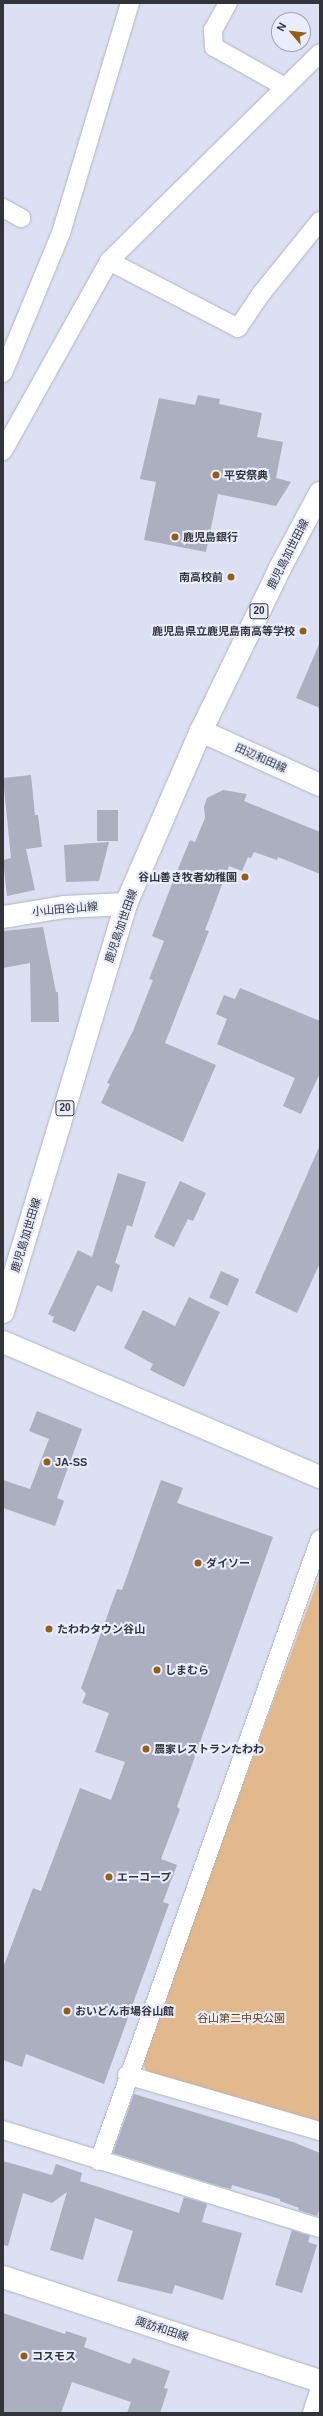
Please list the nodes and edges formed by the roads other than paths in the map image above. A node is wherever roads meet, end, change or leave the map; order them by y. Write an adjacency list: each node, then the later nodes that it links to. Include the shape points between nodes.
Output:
1 (130, 3): 9 (street, via 61,233)
2 (228, 3): 4 (street, via 213,30 214,47)
3 (320, 53): 4 (street)
4 (285, 87): 8 (street)
5 (3, 208): 6 (street)
6 (21, 218)
7 (320, 221): 8 (street, via 260,294 238,328)
8 (109, 261): 10 (street)
9 (3, 373)
10 (3, 451)
11 (320, 493): 12 (main road, 鹿児島加世田線 / 20, via 280,568)
12 (201, 731): 13 (main road, 田辺和田線); 14 (main road, 鹿児島加世田線 / 20)
13 (320, 784)
14 (126, 904): 15 (main road, 小山田谷山線, via 64,907); 16 (main road, 鹿児島加世田線 / 20)
15 (3, 916)
16 (3, 1312)
17 (3, 1342): 18 (main road)
18 (320, 1476)
19 (320, 1539): 20 (street)
20 (128, 2075): 22 (street); 23 (street)
21 (3, 2130): 23 (street)
22 (320, 2131)
23 (99, 2161): 24 (street)
24 (320, 2228)
25 (3, 2277): 26 (main road, 諏訪和田線)
26 (320, 2381)
27 (320, 2388): 28 (street)
28 (312, 2413)

